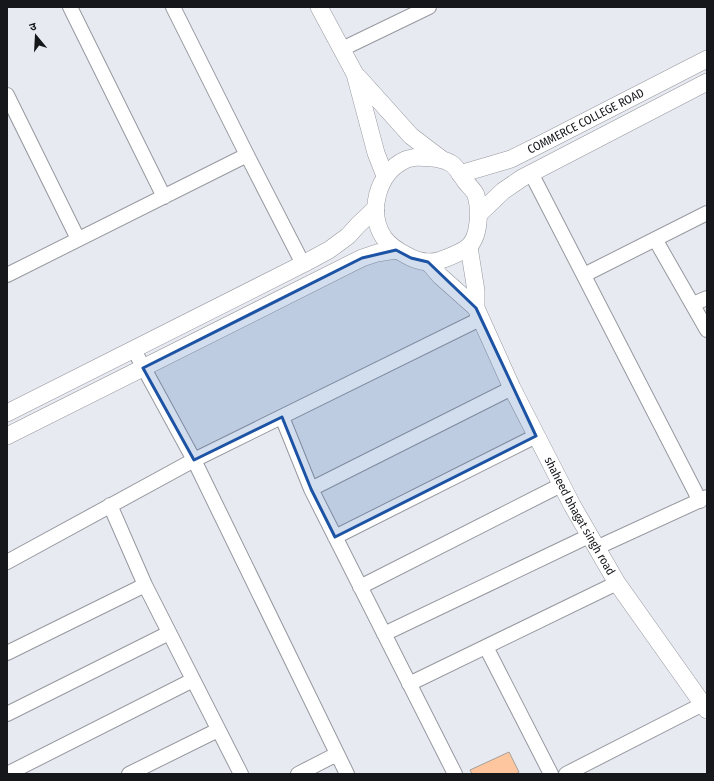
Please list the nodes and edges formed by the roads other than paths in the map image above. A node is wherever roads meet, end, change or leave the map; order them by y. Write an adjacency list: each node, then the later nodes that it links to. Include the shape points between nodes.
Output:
1 (70, 7): 15 (street)
2 (173, 7): 10 (street)
3 (320, 7): 5 (street)
4 (429, 7): 5 (street)
5 (342, 48): 7 (street)
6 (707, 59): 13 (street, COMMERCE COLLEGE ROAD, via 511,159)
7 (355, 74): 11 (street, via 411,136); 14 (street, via 376,153)
8 (707, 82): 12 (street)
9 (7, 95): 19 (street)
10 (247, 155): 15 (street); 24 (street)
11 (440, 158): 13 (street, via 453,165); 14 (street, via 417,157 406,160)
12 (531, 173): 18 (street, via 503,191); 26 (street)
13 (460, 174): 18 (street, via 475,194)
14 (385, 176): 16 (street)
15 (164, 197): 19 (street)
16 (376, 208): 22 (street, via 378,225 384,239); 24 (street, via 348,236)
17 (707, 213): 20 (street)
18 (479, 214): 21 (street, via 476,233)
19 (78, 239): 25 (street)
20 (655, 239): 26 (street); 28 (street)
21 (469, 246): 23 (street, via 440,260); 29 (street)
22 (396, 250): 23 (street, via 411,258); 32 (street, via 362,258)
23 (428, 262): 29 (street)
24 (303, 264): 31 (street)
25 (7, 275)
26 (584, 275): 41 (street)
27 (707, 298): 28 (street)
28 (693, 304): 30 (street)
29 (478, 314): 33 (street, shaheed bhagat singh road); 35 (street)
30 (707, 330)
31 (134, 350): 32 (street); 34 (street)
32 (143, 368): 36 (street); 38 (street)
33 (512, 388): 37 (street, shaheed bhagat singh road); 40 (street)
34 (7, 413)
35 (282, 416): 38 (street); 40 (street)
36 (7, 436)
37 (536, 436): 39 (street, shaheed bhagat singh road); 43 (street)
38 (194, 460): 42 (street); 58 (street)
39 (561, 485): 44 (street, shaheed bhagat singh road); 48 (street)
40 (311, 489): 43 (street)
41 (703, 499): 44 (street)
42 (110, 506): 45 (street); 47 (street)
43 (335, 537): 48 (street)
44 (593, 542): 46 (street, shaheed bhagat singh road); 50 (street)
45 (7, 562)
46 (617, 583): 51 (street); 55 (street, shaheed bhagat singh road)
47 (145, 585): 49 (street); 52 (street)
48 (360, 587): 50 (street)
49 (169, 633): 53 (street); 56 (street)
50 (384, 634): 54 (street)
51 (486, 647): 54 (street); 65 (street)
52 (7, 653)
53 (194, 680): 57 (street); 59 (street)
54 (409, 684): 64 (street)
55 (705, 707): 66 (street)
56 (7, 714)
57 (218, 730): 60 (street); 61 (street)
58 (337, 754): 62 (street); 63 (street)
59 (7, 774)
60 (129, 774)
61 (241, 774)
62 (298, 774)
63 (347, 774)
64 (455, 774)
65 (551, 774)
66 (566, 774)

